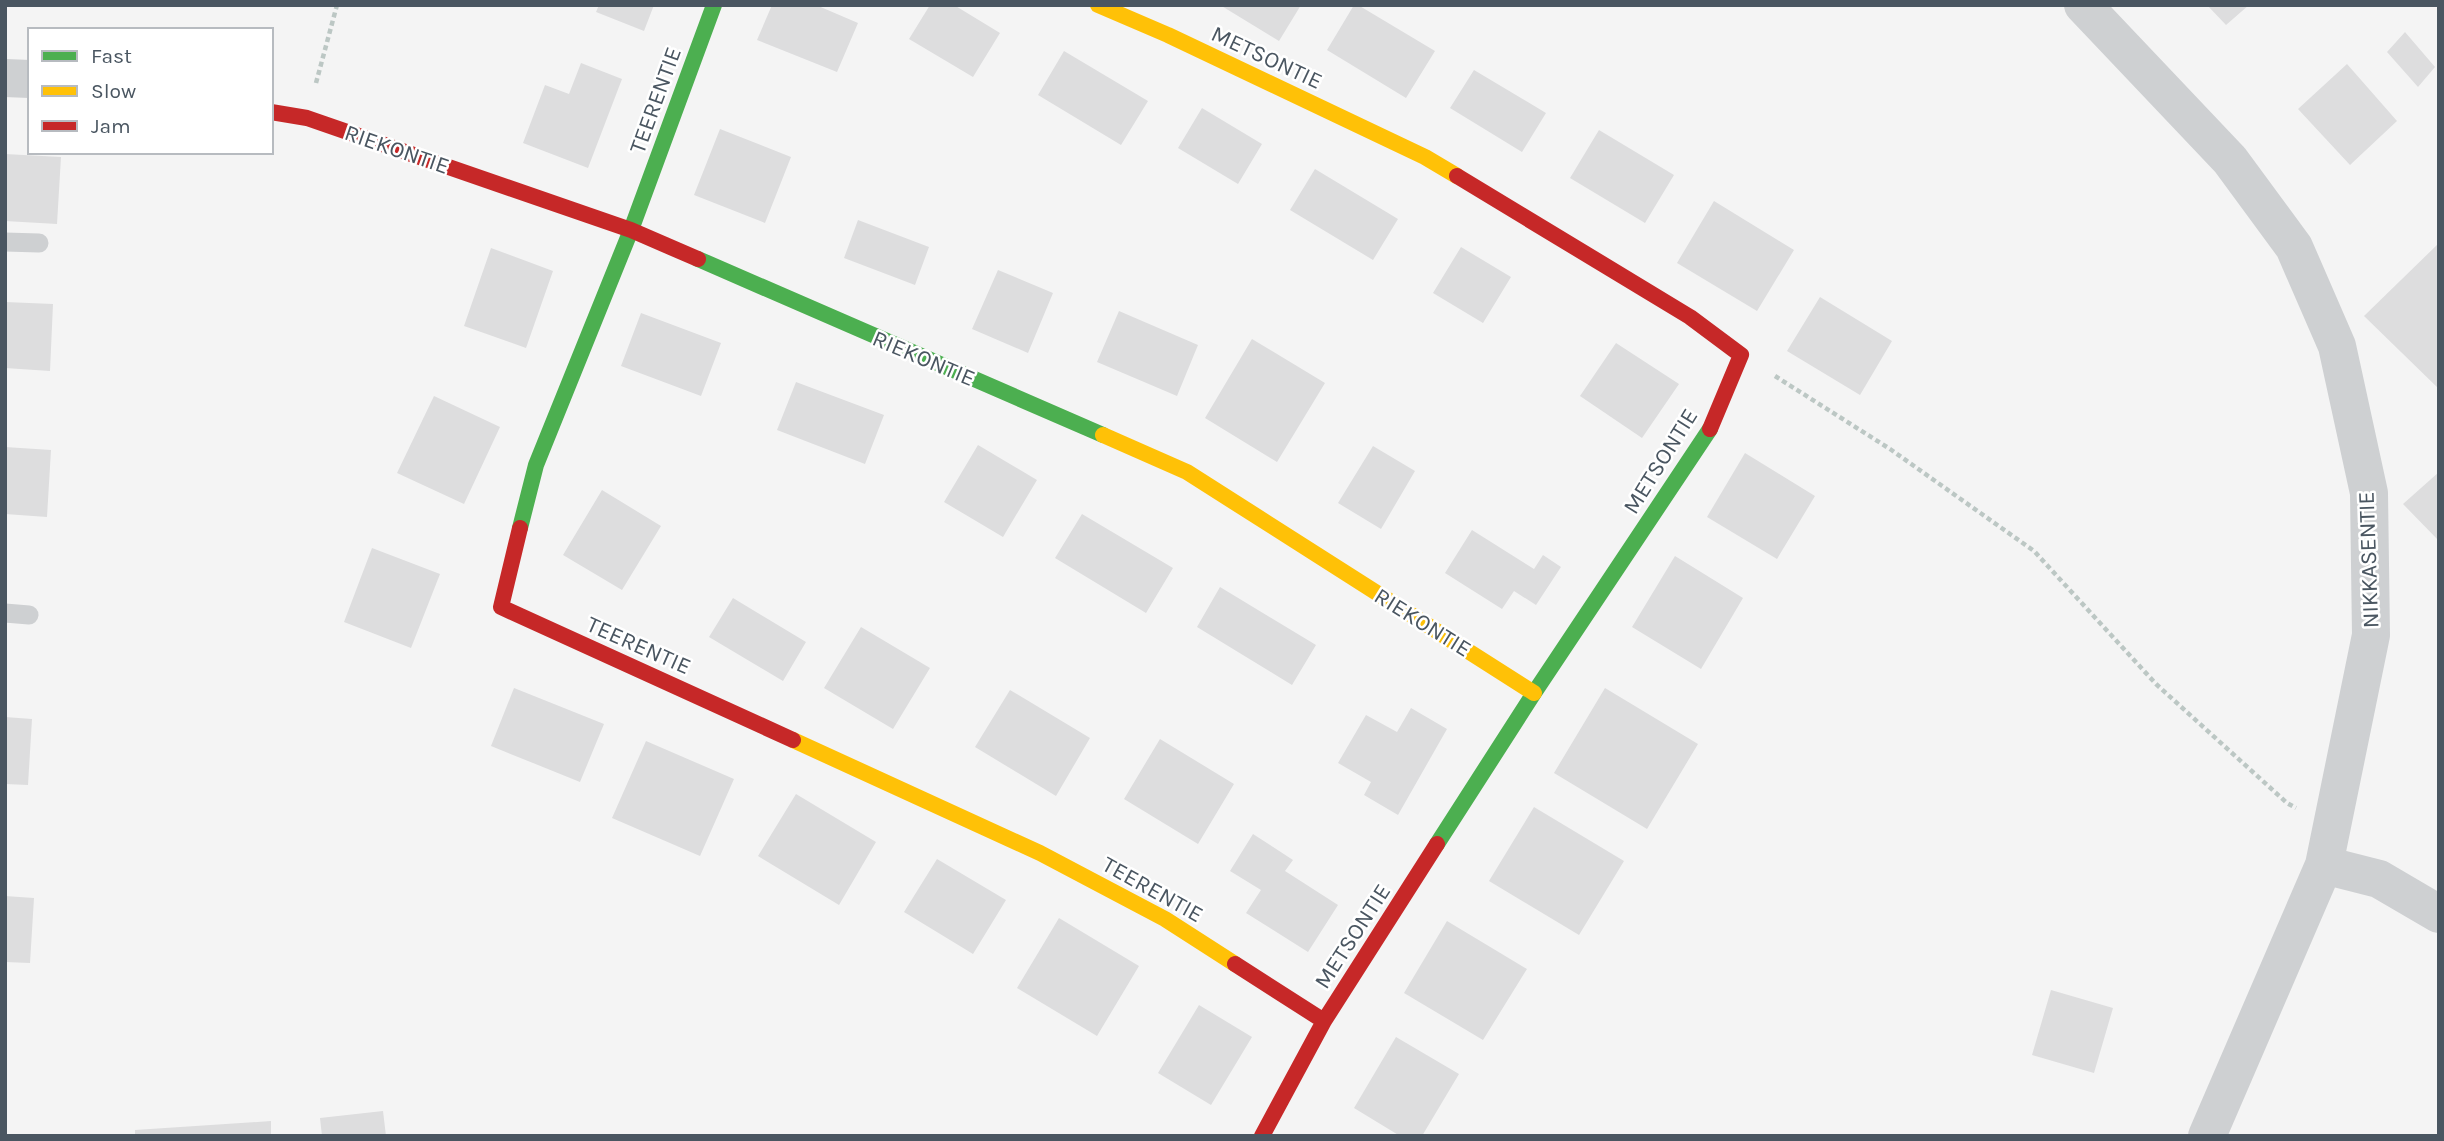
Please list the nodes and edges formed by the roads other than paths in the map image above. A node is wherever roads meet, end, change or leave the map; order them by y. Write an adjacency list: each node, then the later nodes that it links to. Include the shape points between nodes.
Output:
1 (714, 5): 7 (street, TEERENTIE)
2 (1098, 5): 12 (street, METSONTIE, via 1426,157 1690,317 1741,355 1711,427)
3 (2083, 5): 13 (street, NIKKASENTIE, via 2230,160 2294,247 2337,346 2369,493 2371,635)
4 (5, 78): 5 (street)
5 (28, 79)
6 (273, 112): 7 (street, RIEKONTIE, via 307,118)
7 (631, 230): 12 (street, RIEKONTIE, via 1187,472); 15 (street, TEERENTIE, via 536,465 501,607 1040,853 1165,919)
8 (5, 242): 9 (lane)
9 (39, 243)
10 (5, 613): 11 (lane)
11 (29, 615)
12 (1534, 693): 15 (street, METSONTIE)
13 (2324, 865): 14 (street, via 2379,879); 17 (street, NIKKASENTIE)
14 (2439, 914)
15 (1324, 1021): 16 (street, METSONTIE)
16 (1262, 1136)
17 (2207, 1136)

